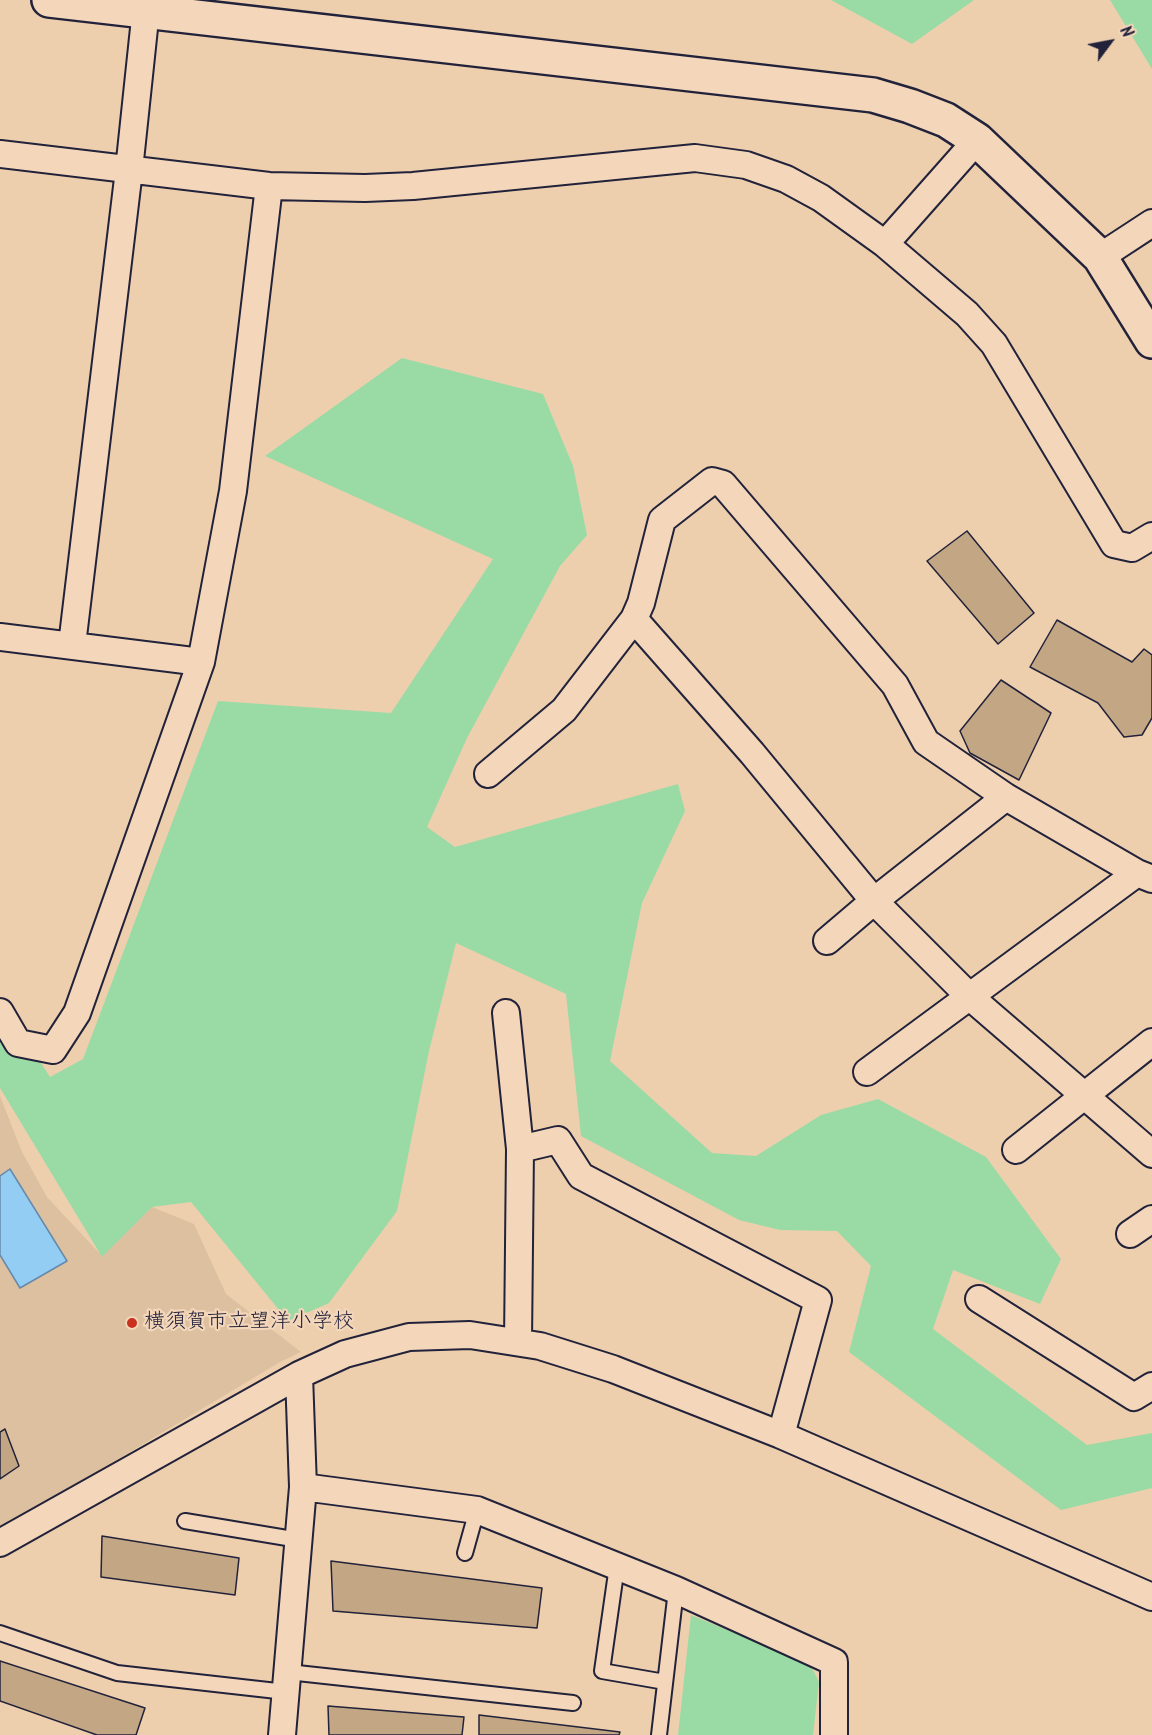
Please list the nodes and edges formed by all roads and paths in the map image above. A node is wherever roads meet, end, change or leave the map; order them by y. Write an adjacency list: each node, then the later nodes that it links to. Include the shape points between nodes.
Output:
1 (49, 0): 2 (street)
2 (146, 5): 3 (street, via 873,95 946,120); 5 (street)
3 (977, 140): 8 (street); 9 (street)
4 (0, 154): 5 (street)
5 (129, 170): 6 (street); 14 (street)
6 (269, 186): 8 (street, via 413,186 695,158 746,165 786,179 821,198); 15 (street, via 232,491)
7 (1152, 224): 9 (street)
8 (885, 243): 11 (street, via 967,314 994,344 1114,544 1132,548)
9 (1100, 257): 10 (street)
10 (1152, 341)
11 (1152, 536)
12 (634, 618): 16 (street, via 564,710); 17 (street, via 662,520 712,480 723,484 895,685 926,742); 19 (street)
13 (0, 636): 14 (street)
14 (72, 645): 15 (street)
15 (201, 662): 22 (street, via 78,1013 52,1050 18,1042)
16 (488, 774)
17 (1006, 797): 18 (street); 19 (street)
18 (1144, 876): 21 (street)
19 (874, 901): 20 (street); 21 (street)
20 (827, 940)
21 (969, 996): 25 (street); 26 (street)
22 (0, 1012)
23 (506, 1013): 27 (street)
24 (1152, 1042): 26 (street)
25 (867, 1072)
26 (1085, 1094): 28 (street); 29 (street)
27 (520, 1149): 33 (street); 36 (street, via 558,1140 581,1176 818,1300)
28 (1016, 1150)
29 (1152, 1154)
30 (1152, 1219): 31 (street)
31 (1130, 1234)
32 (979, 1299): 35 (street, via 1134,1397)
33 (518, 1342): 34 (street, via 470,1335 409,1337 345,1354); 36 (street, via 613,1369)
34 (299, 1375): 37 (street); 41 (street)
35 (1152, 1386)
36 (781, 1435): 45 (street)
37 (303, 1487): 38 (street); 40 (street)
38 (477, 1510): 42 (lane); 43 (street)
39 (185, 1521): 40 (lane)
40 (298, 1540): 47 (street)
41 (0, 1543)
42 (465, 1553)
43 (617, 1566): 44 (street); 48 (lane, via 602,1671)
44 (676, 1590): 48 (lane); 52 (street, via 834,1662)
45 (1152, 1597)
46 (0, 1633): 47 (lane, via 117,1673)
47 (287, 1682): 49 (lane); 50 (street)
48 (665, 1682): 51 (lane)
49 (573, 1703)
50 (282, 1735)
51 (659, 1735)
52 (834, 1735)

